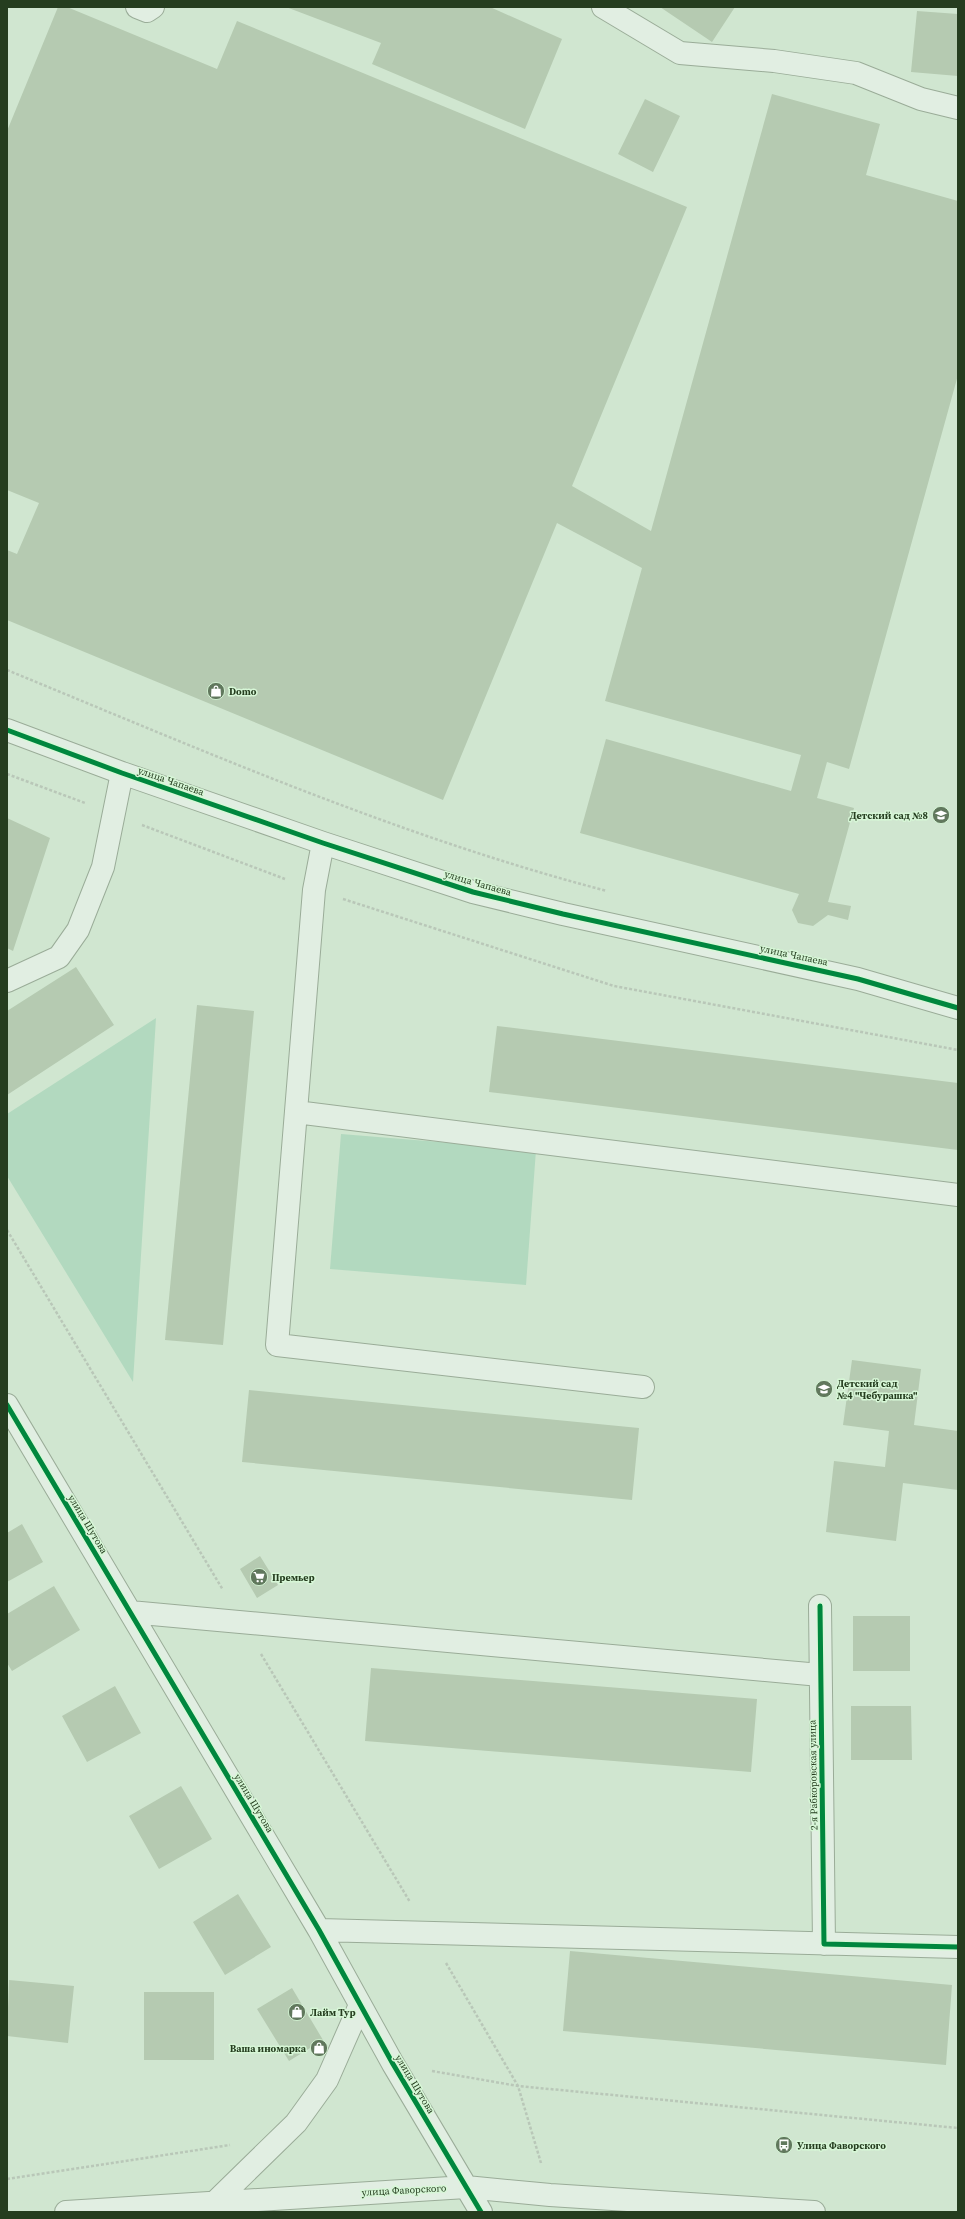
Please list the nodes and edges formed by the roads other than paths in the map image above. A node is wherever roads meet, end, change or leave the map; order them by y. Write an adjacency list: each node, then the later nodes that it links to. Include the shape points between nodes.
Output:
1 (137, 7): 2 (street, via 147,11)
2 (153, 7)
3 (603, 7): 4 (street, via 680,53 774,61 856,73 922,99)
4 (958, 108)
5 (7, 730): 6 (street, улица Чапаева)
6 (122, 773): 7 (street, улица Чапаева); 8 (street, via 103,867 78,930 59,957)
7 (323, 843): 9 (street, улица Чапаева, via 472,892 858,978); 10 (street, via 314,890)
8 (7, 980)
9 (958, 1008)
10 (296, 1112): 11 (street); 12 (street, via 277,1344)
11 (958, 1195)
12 (643, 1387)
13 (7, 1406): 15 (street, улица Шутова)
14 (820, 1606): 16 (street, 2-я Рабкоровская улица)
15 (130, 1612): 16 (street); 17 (street, улица Шутова)
16 (820, 1675): 18 (street, 2-я Рабкоровская улица)
17 (319, 1930): 18 (street); 20 (street, улица Шутова)
18 (824, 1944): 19 (street)
19 (958, 1947)
20 (360, 2005): 21 (street, улица Шутова); 22 (street, via 327,2080 296,2123)
21 (466, 2187): 22 (street, улица Фаворского); 24 (street, улица Шутова); 25 (street, улица Фаворского)
22 (215, 2202): 23 (street, улица Фаворского)
23 (66, 2212)
24 (481, 2212)
25 (814, 2212)

